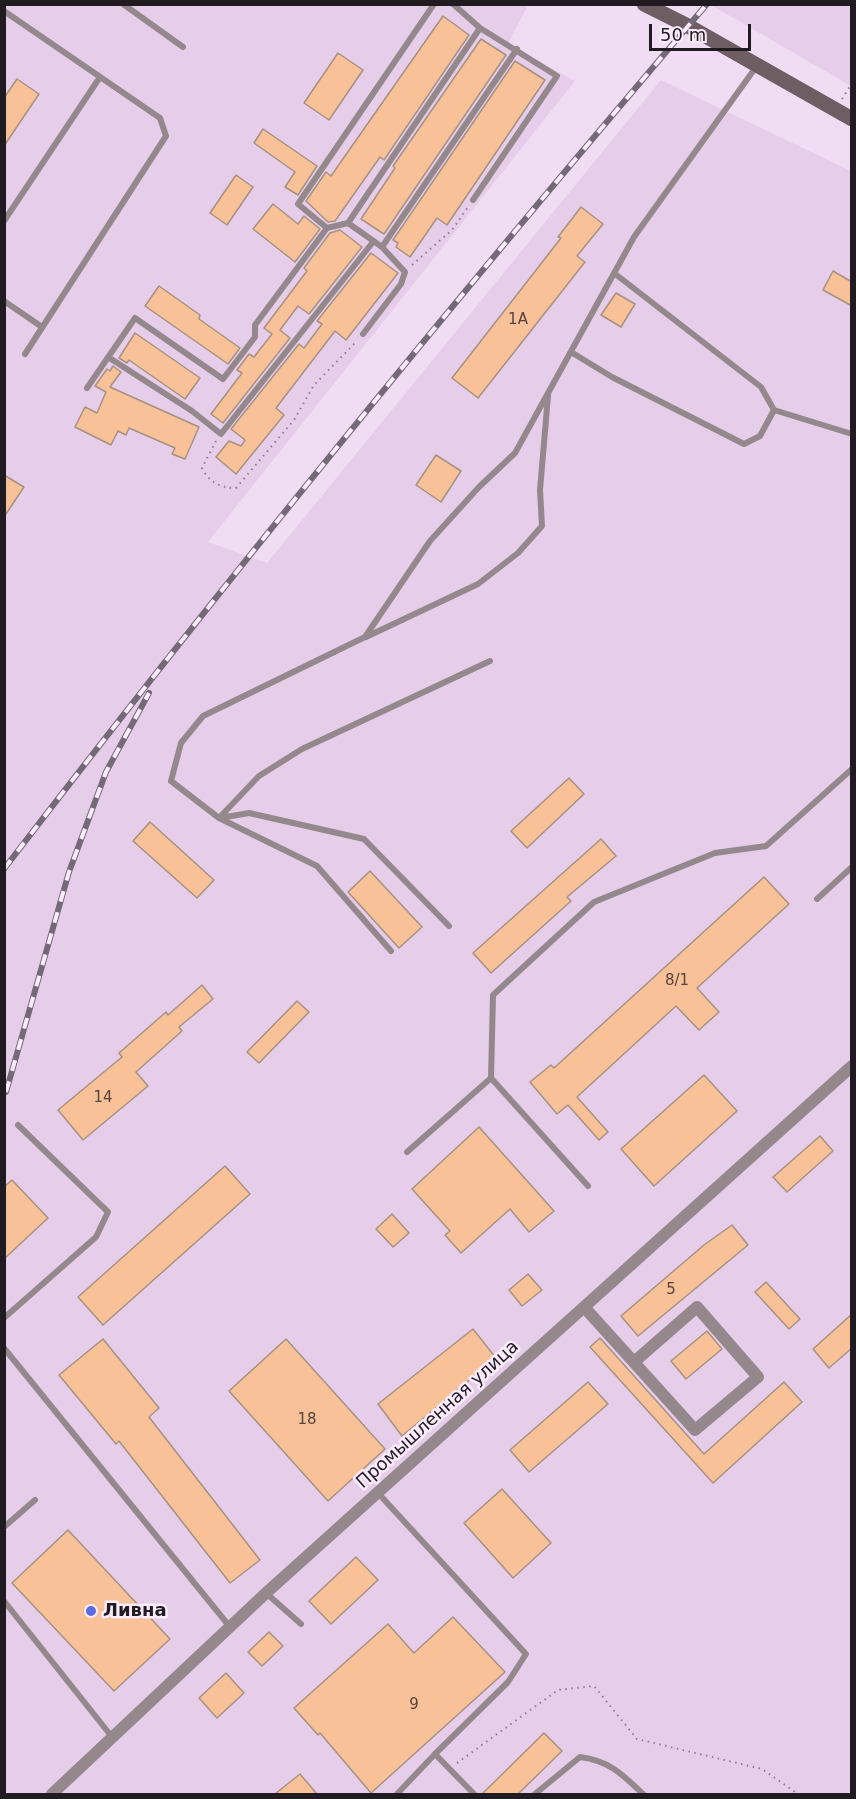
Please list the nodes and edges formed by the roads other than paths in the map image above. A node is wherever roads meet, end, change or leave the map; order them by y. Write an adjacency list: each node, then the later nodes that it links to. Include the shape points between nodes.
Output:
1 (123, 4): 7 (lane)
2 (434, 4): 15 (lane, via 298,204)
3 (453, 4): 6 (lane)
4 (644, 4): 9 (street)
5 (4, 11): 10 (lane)
6 (480, 28): 8 (lane); 14 (lane)
7 (183, 47)
8 (517, 50): 12 (lane, via 557,76); 19 (lane)
9 (756, 66): 11 (street); 17 (lane)
10 (100, 77): 13 (lane); 22 (lane, via 160,118 166,136)
11 (852, 119)
12 (473, 200)
13 (4, 221)
14 (348, 223): 15 (lane); 18 (lane)
15 (327, 228): 26 (lane, via 255,325 255,337 223,379 135,318)
16 (626, 235): 17 (lane)
17 (634, 237): 20 (lane)
18 (374, 242): 19 (lane); 26 (lane, via 221,434)
19 (382, 247): 23 (lane, via 405,272 401,284)
20 (614, 273): 24 (lane); 29 (lane, via 761,387)
21 (4, 301): 22 (lane)
22 (42, 327): 25 (lane)
23 (363, 334)
24 (571, 352): 28 (lane); 29 (lane, via 744,444 760,436)
25 (26, 354)
26 (108, 357): 27 (lane)
27 (87, 388)
28 (549, 393): 31 (lane, via 515,453 430,541); 31 (lane, via 540,490 543,526 518,553 478,584)
29 (774, 410): 30 (lane)
30 (852, 434)
31 (365, 637): 34 (lane, via 203,716 181,743 171,782)
32 (490, 661): 34 (lane, via 302,749 259,776)
33 (852, 770): 40 (lane, via 766,846 715,853 594,902 493,995)
34 (219, 818): 37 (lane, via 249,813 363,839); 38 (lane, via 317,866)
35 (852, 867): 36 (lane)
36 (817, 899)
37 (449, 926)
38 (391, 951)
39 (852, 1066): 44 (street, Промышленная улица)
40 (491, 1078): 42 (lane); 43 (lane)
41 (18, 1125): 45 (lane, via 108,1212 96,1237)
42 (407, 1152)
43 (588, 1186)
44 (585, 1308): 47 (street); 48 (street, Промышленная улица)
45 (4, 1317)
46 (4, 1348): 54 (lane)
47 (634, 1362): 47 (street, via 695,1430 758,1377 697,1307)
48 (378, 1493): 51 (street, Промышленная улица); 56 (lane, via 526,1653 508,1683)
49 (35, 1500): 50 (lane)
50 (4, 1527)
51 (266, 1593): 53 (lane); 54 (street, Промышленная улица)
52 (4, 1601): 55 (lane)
53 (301, 1624)
54 (230, 1627): 55 (street, Промышленная улица)
55 (112, 1738): 57 (street, Промышленная улица)
56 (435, 1754): 58 (lane); 59 (lane)
57 (52, 1794)
58 (397, 1794)
59 (474, 1794)
60 (535, 1794): 61 (lane, via 580,1757 601,1760)
61 (643, 1794)

